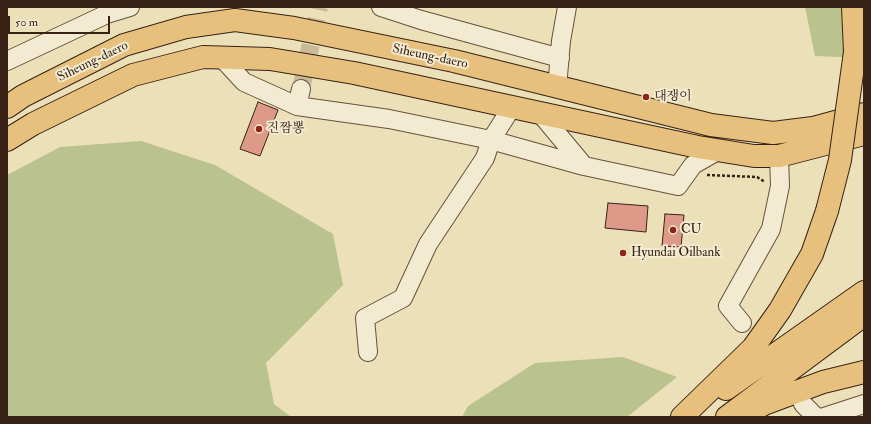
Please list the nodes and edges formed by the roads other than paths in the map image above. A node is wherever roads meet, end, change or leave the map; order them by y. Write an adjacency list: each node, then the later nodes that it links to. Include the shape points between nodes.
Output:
1 (130, 7): 7 (lane, via 107,14)
2 (381, 7): 6 (lane)
3 (567, 7): 6 (lane)
4 (853, 7): 26 (main road, bridge, via 856,52 840,160 827,211 812,254 780,310 753,348)
5 (221, 58): 10 (main road, via 270,59); 14 (main road, via 203,57 133,75 33,124); 15 (lane, via 244,82 388,119)
6 (560, 58): 8 (lane)
7 (7, 61)
8 (557, 88): 9 (main road, Siheung-daero, via 454,61 294,28 235,20 186,27 124,45 23,96); 12 (main road, Siheung-daero, via 711,125 774,134 813,128)
9 (7, 107)
10 (512, 107): 11 (main road); 15 (lane)
11 (540, 113): 16 (main road); 18 (lane)
12 (864, 114)
13 (864, 134): 17 (main road)
14 (7, 140)
15 (491, 140): 18 (lane); 22 (lane, via 485,158 428,244 403,298 365,318)
16 (719, 150): 17 (main road, via 754,156); 18 (lane, via 693,165 678,186)
17 (779, 156): 21 (lane, via 779,191 771,229 728,306)
18 (584, 166)
19 (864, 292): 27 (main road)
20 (864, 315): 28 (main road)
21 (742, 323)
22 (368, 352)
23 (864, 372): 29 (main road, via 823,382 772,401)
24 (803, 404): 30 (lane)
25 (864, 404): 31 (lane)
26 (682, 417)
27 (689, 417)
28 (727, 417)
29 (742, 417)
30 (816, 417)
31 (824, 417)

